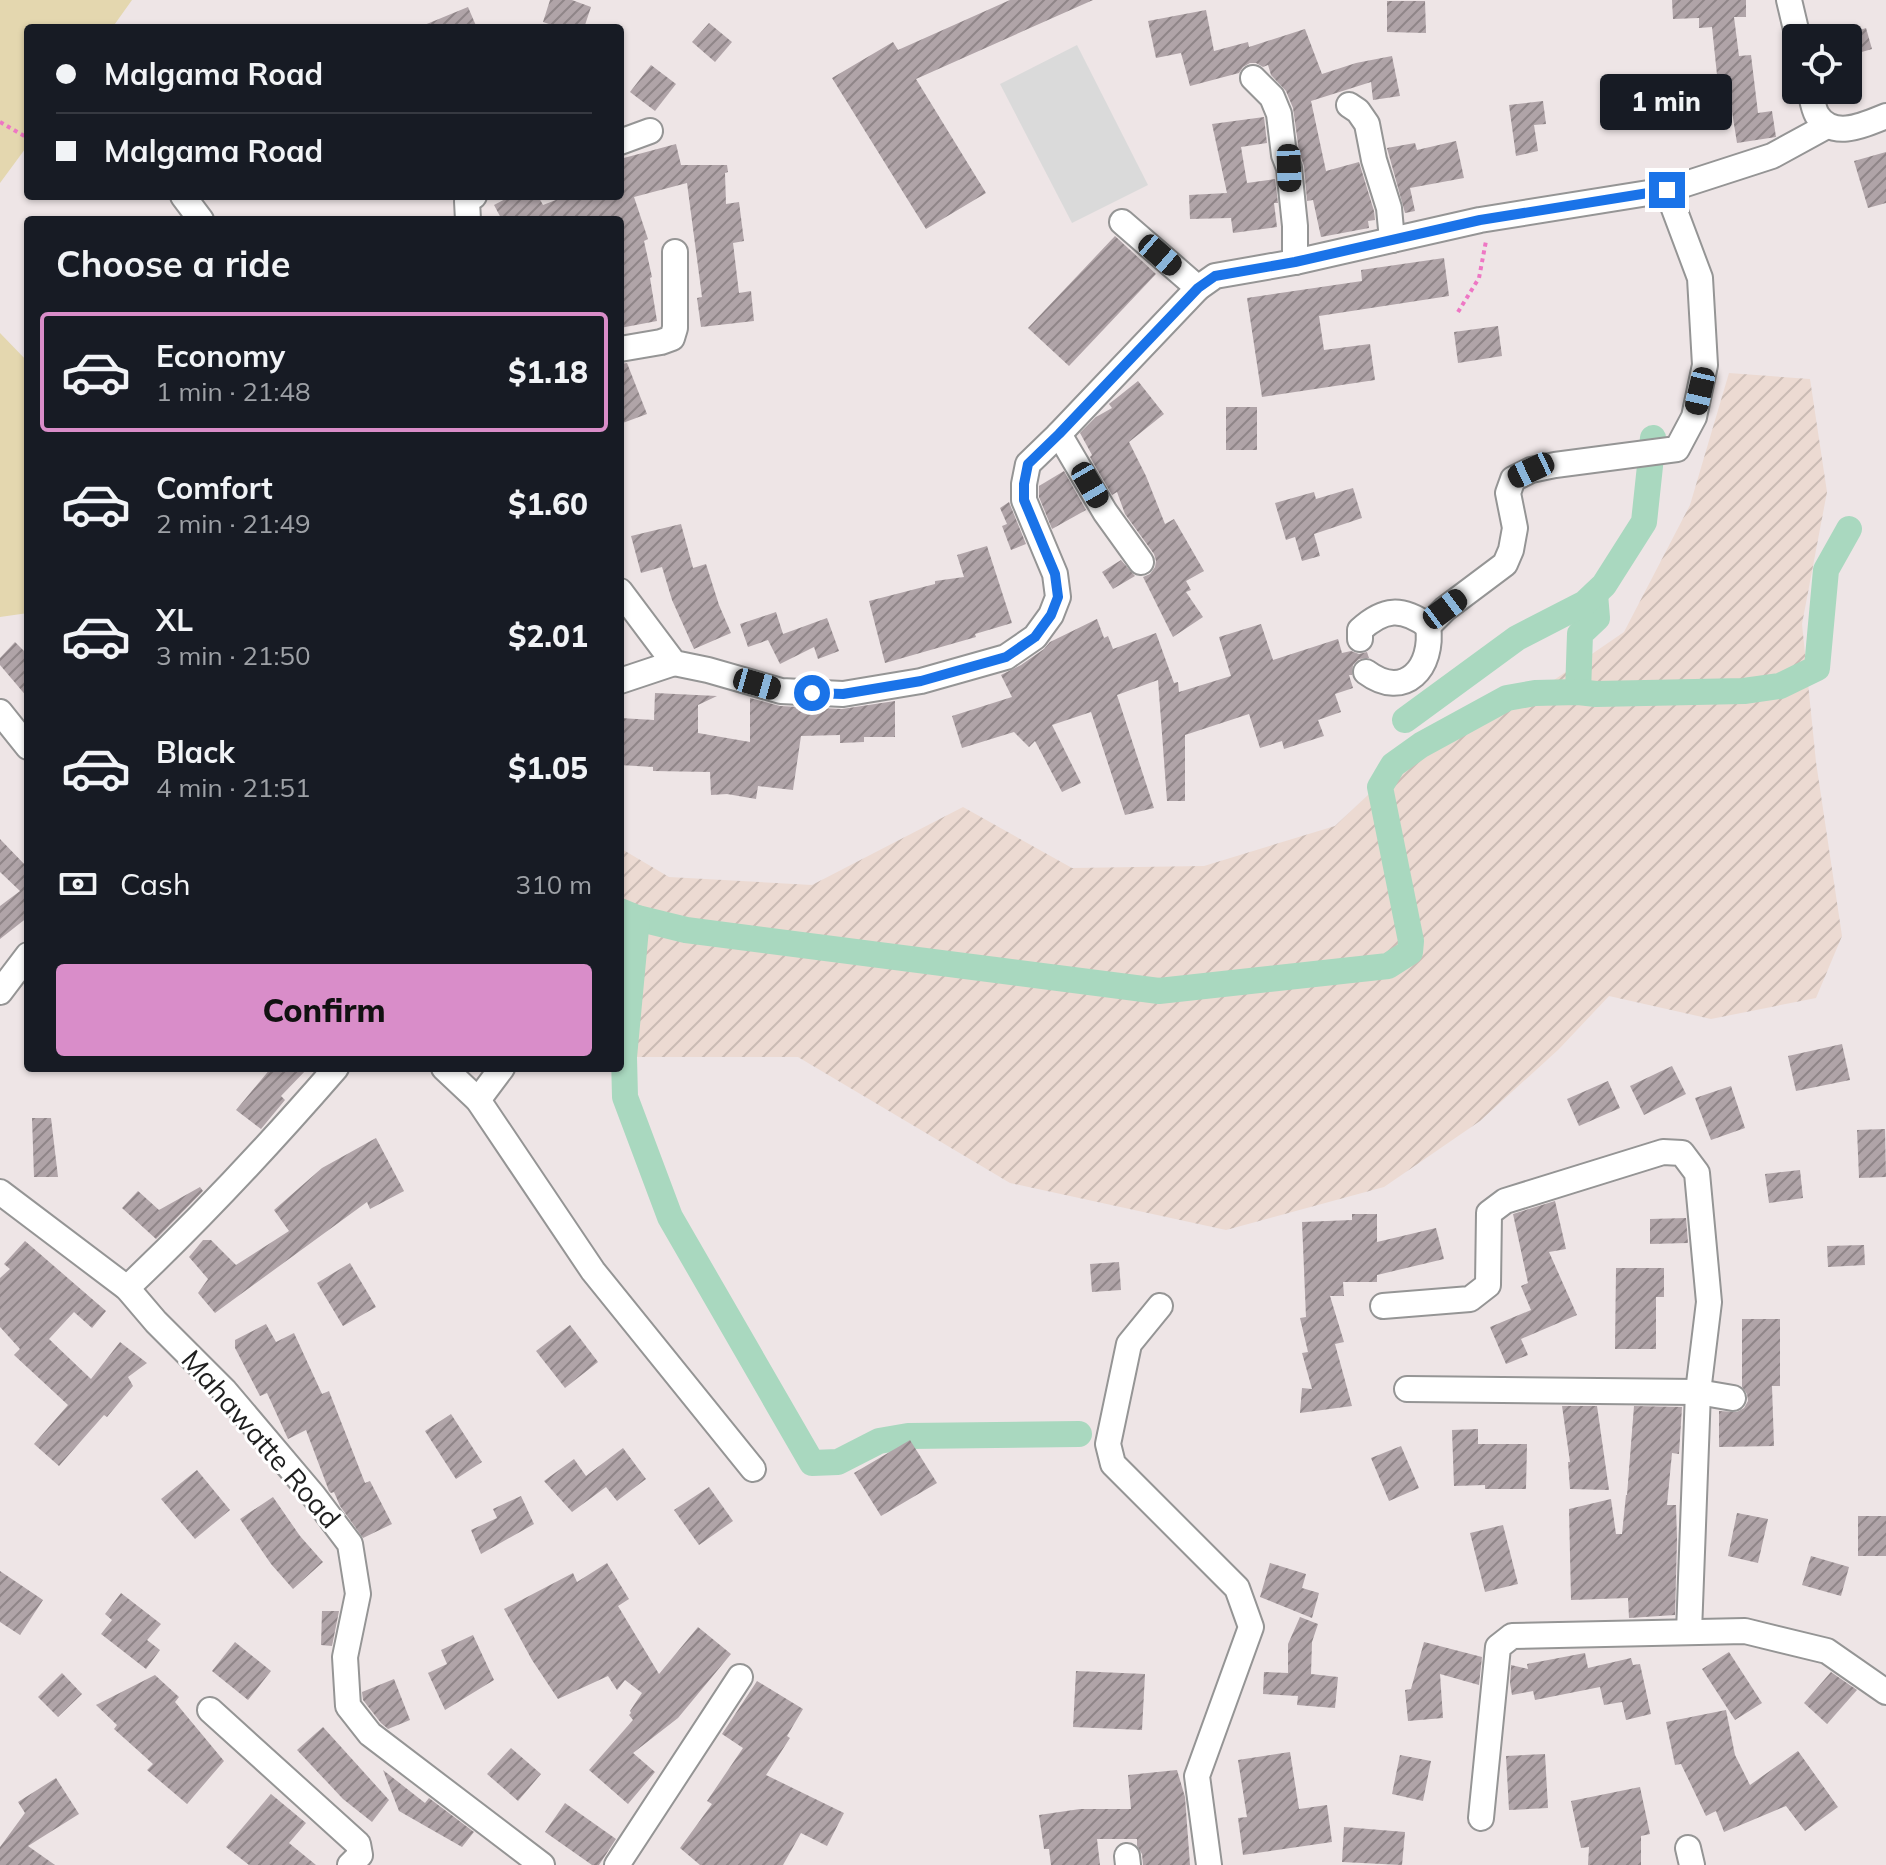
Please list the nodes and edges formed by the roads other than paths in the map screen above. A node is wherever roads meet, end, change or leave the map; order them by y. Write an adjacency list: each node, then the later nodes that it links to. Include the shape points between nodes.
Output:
1 (1789, 0): 2 (street)
2 (1795, 24)
3 (1253, 78): 14 (street, via 1272,97 1279,114 1289,168)
4 (1814, 104): 7 (street)
5 (1349, 105): 12 (street, via 1367,124)
6 (1886, 116): 7 (street, via 1846,130)
7 (1827, 126): 10 (street, via 1772,156)
8 (650, 131): 9 (street)
9 (624, 141)
10 (1667, 190): 12 (street); 20 (street, via 1700,278 1705,365 1694,417 1677,449 1555,465 1513,479 1508,493 1515,528 1505,564)
11 (1122, 222): 15 (street)
12 (1392, 240): 14 (street)
13 (675, 252): 16 (street, via 672,338)
14 (1295, 262): 15 (street, via 1215,276)
15 (1198, 288): 17 (street)
16 (624, 348)
17 (1059, 434): 18 (street); 22 (street, via 1028,464 1024,484 1024,500 1055,574 1058,597 1035,637 1006,657 921,681 843,694 781,691)
18 (1141, 562)
19 (624, 596): 22 (street)
20 (1428, 626): 21 (street, via 1401,612 1383,614 1360,630); 23 (street, via 1429,648 1418,673 1398,682)
21 (1360, 639)
22 (674, 663): 24 (street)
23 (1366, 672)
24 (624, 680)
25 (0, 712): 26 (street)
26 (24, 742)
27 (24, 960): 28 (street)
28 (0, 992)
29 (333, 1072): 34 (street)
30 (448, 1072): 32 (street)
31 (499, 1072): 32 (street)
32 (478, 1100): 40 (street, via 593,1271)
33 (0, 1192): 34 (street, Mahawatte Road)
34 (127, 1288): 47 (street, Mahawatte Road, via 225,1391 350,1544 358,1594 345,1657 348,1706 370,1734)
35 (1160, 1306): 49 (street, via 1129,1344 1108,1444 1113,1464 1237,1588 1251,1627 1197,1776)
36 (1383, 1306): 38 (street, via 1470,1299 1488,1285 1489,1213 1505,1201 1663,1152 1682,1153 1697,1173 1709,1302)
37 (1407, 1389): 38 (street)
38 (1698, 1392): 39 (street); 41 (street)
39 (1733, 1398)
40 (753, 1469)
41 (1689, 1632): 43 (street, via 1745,1631 1827,1651); 45 (street, via 1512,1636 1498,1647)
42 (740, 1677): 48 (street)
43 (1886, 1692)
44 (210, 1710): 46 (street, via 358,1844 360,1855)
45 (1481, 1818)
46 (350, 1865)
47 (542, 1865)
48 (617, 1865)
49 (1209, 1865)

